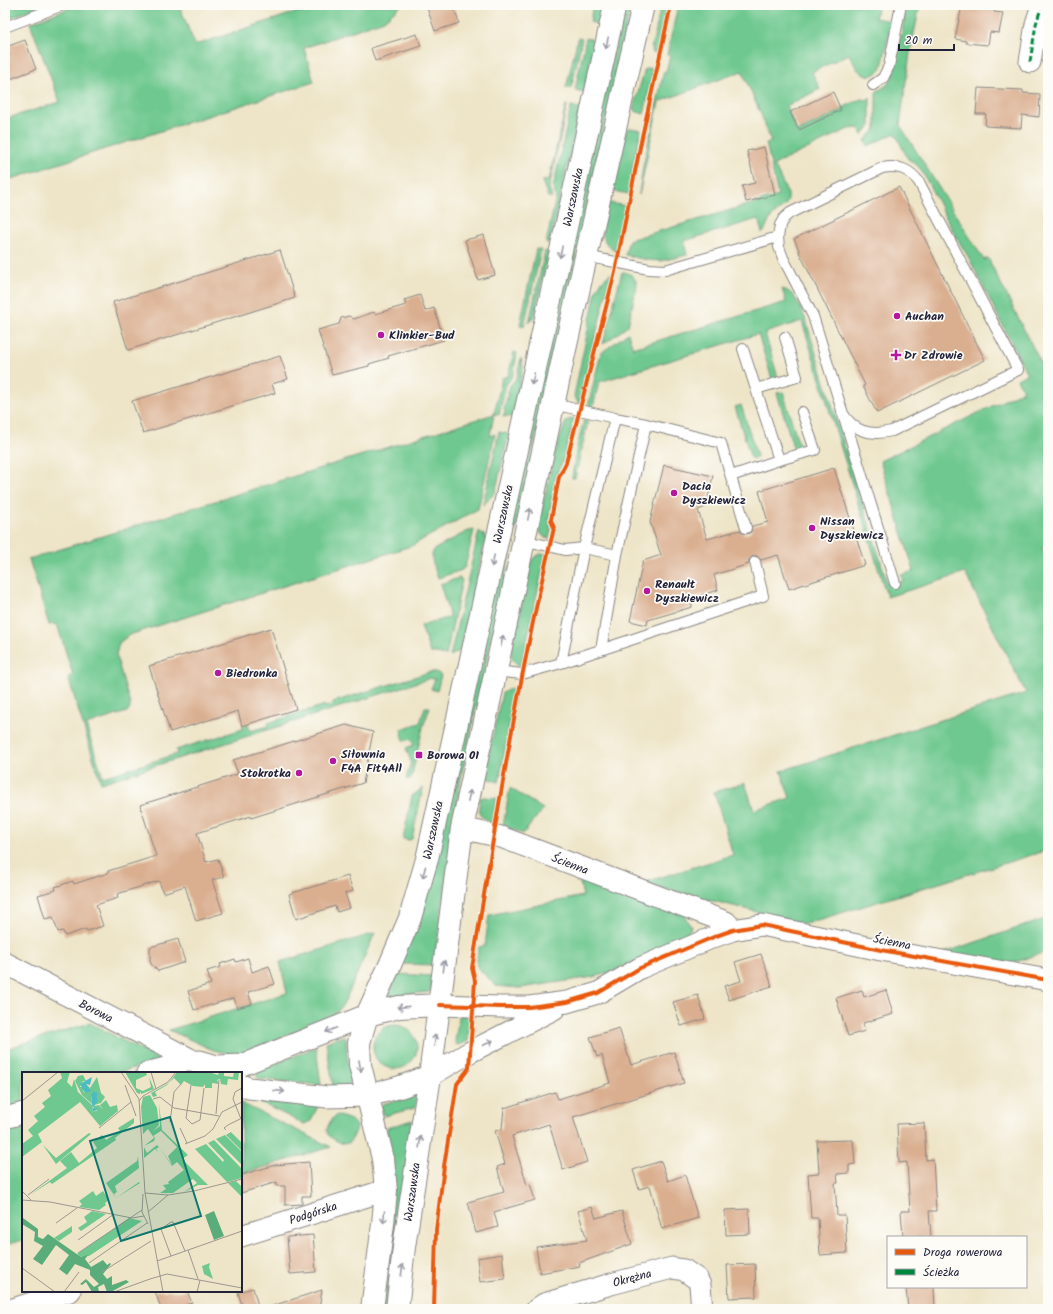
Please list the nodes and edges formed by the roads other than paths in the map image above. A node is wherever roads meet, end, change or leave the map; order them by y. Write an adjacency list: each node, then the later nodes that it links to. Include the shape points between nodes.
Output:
1 (63, 5): 6 (lane)
2 (616, 5): 36 (main road, Warszawska, one-way to 36, via 427,859 410,918)
3 (643, 5): 10 (main road, Warszawska)
4 (901, 5): 8 (lane, via 889,66 883,78)
5 (1042, 5): 7 (street)
6 (5, 27)
7 (1030, 62)
8 (873, 85)
9 (778, 236): 10 (lane, via 665,270); 16 (lane, via 783,258 813,316); 16 (lane, via 780,225 790,213 882,168 898,167 906,170 920,182 1018,370 884,433 868,433 859,429 849,422)
10 (586, 256): 14 (main road, Warszawska)
11 (785, 337): 13 (lane, via 797,377)
12 (743, 349): 13 (lane)
13 (756, 389): 19 (lane)
14 (553, 404): 17 (lane); 22 (main road, Warszawska, one-way to 14)
15 (802, 412): 19 (lane, via 815,450)
16 (842, 412): 26 (lane)
17 (615, 418): 18 (lane); 23 (lane)
18 (646, 424): 20 (lane, via 721,443); 24 (lane)
19 (779, 460): 20 (lane)
20 (731, 476): 21 (lane)
21 (746, 528)
22 (523, 540): 23 (lane, via 565,550); 29 (main road, Warszawska, one-way to 22)
23 (584, 548): 24 (lane); 28 (lane)
24 (617, 555): 27 (lane)
25 (756, 562): 27 (lane, via 763,596)
26 (895, 583)
27 (601, 650): 28 (lane)
28 (561, 663): 29 (lane, via 522,674)
29 (495, 671): 30 (main road, Warszawska, one-way to 29)
30 (462, 828): 31 (street, Ścienna, via 500,837 552,856 726,922); 35 (main road, Warszawska, one-way to 30)
31 (733, 930): 33 (street, Ścienna, via 762,925 881,950); 34 (street, via 640,968 598,993)
32 (8, 969): 37 (street, Borowa)
33 (1048, 980)
34 (567, 1002): 35 (street, via 529,1007); 40 (street, one-way to 34, via 470,1052)
35 (440, 1005): 36 (main road, one-way to 36, via 399,1007); 40 (main road, Warszawska, one-way to 35)
36 (368, 1015): 37 (street, Borowa, one-way to 37, via 242,1065 217,1066); 42 (main road, Warszawska, one-way to 42, via 358,1043 358,1055)
37 (188, 1058): 38 (street, via 177,1065); 39 (street, Borowa)
38 (151, 1072)
39 (213, 1072)
40 (430, 1076): 42 (main road); 50 (main road, Warszawska, one-way to 40)
41 (242, 1084): 42 (street, one-way to 42, via 249,1088 327,1096)
42 (367, 1096): 45 (main road, Warszawska, via 383,1159)
43 (22, 1113): 44 (street)
44 (5, 1118)
45 (386, 1190): 46 (street, Podgórska); 49 (main road, Warszawska, one-way to 49)
46 (242, 1236)
47 (67, 1292): 48 (street)
48 (13, 1309)
49 (372, 1309)
50 (397, 1309)
51 (537, 1309): 52 (street, Okrężna, via 544,1304 672,1268 684,1270 697,1279)
52 (702, 1309)

